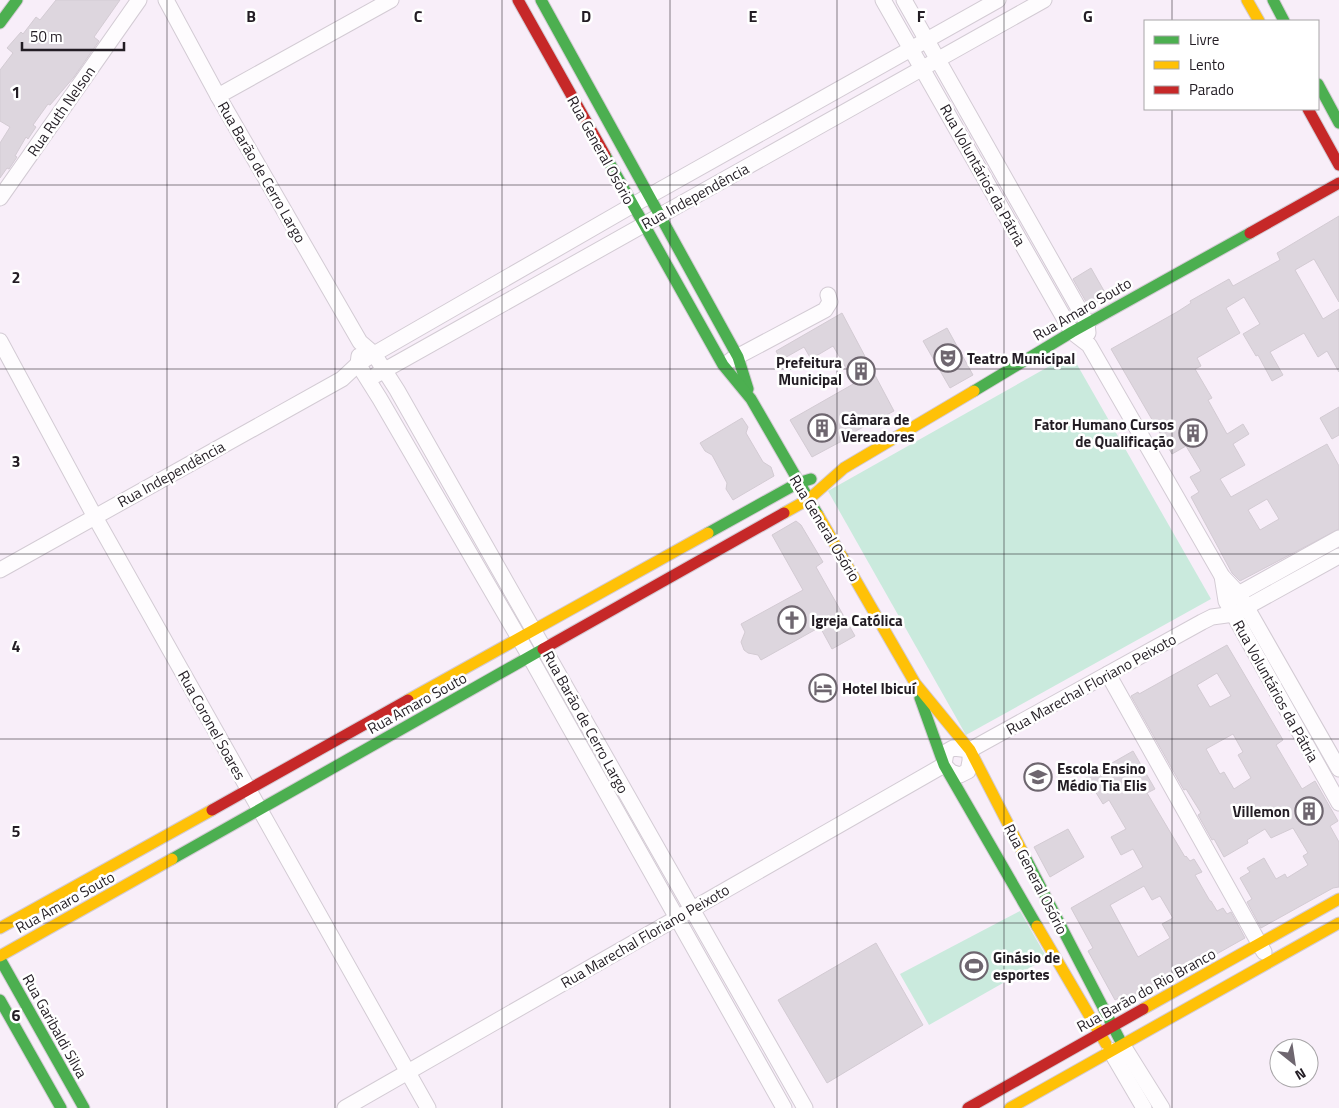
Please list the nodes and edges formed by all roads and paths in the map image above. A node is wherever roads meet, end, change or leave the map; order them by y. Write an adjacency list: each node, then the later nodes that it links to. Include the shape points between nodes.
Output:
1 (17, 0): 16 (street)
2 (139, 0): 30 (street, Rua Ruth Nelson)
3 (166, 0): 24 (street, Rua Barão de Cerro Largo)
4 (391, 0): 24 (street)
5 (518, 0): 18 (street, Rua General Osório)
6 (541, 0): 17 (street, Rua General Osório)
7 (883, 0): 20 (street, Rua Voluntários da Pátria)
8 (904, 0): 19 (street, Rua Voluntários da Pátria)
9 (998, 0): 19 (street, Rua Independência)
10 (1044, 0): 13 (street, Rua Independência)
11 (1247, 0): 14 (street)
12 (1273, 0): 15 (street)
13 (1027, 4): 21 (street, Rua Independência)
14 (1258, 20)
15 (1283, 20)
16 (0, 23)
17 (554, 23): 18 (street); 29 (street, Rua General Osório)
18 (538, 35): 31 (street, Rua General Osório)
19 (927, 39): 20 (street, Rua Independência); 21 (street, Rua Voluntários da Pátria)
20 (912, 49): 22 (street, Rua Voluntários da Pátria); 29 (street, Rua Independência)
21 (938, 60): 22 (street, Rua Independência); 34 (street, Rua Voluntários da Pátria)
22 (923, 68): 32 (street, Rua Independência); 35 (street, Rua Voluntários da Pátria)
23 (1319, 86): 26 (street)
24 (218, 96): 42 (street, Rua Barão de Cerro Largo)
25 (1309, 110): 27 (street)
26 (1339, 123)
27 (1339, 165)
28 (1339, 182): 39 (street, Rua Amaro Souto)
29 (649, 196): 31 (street, Rua Independência); 32 (street, Rua General Osório)
30 (0, 198)
31 (632, 205): 33 (street, Rua General Osório); 36 (street, Rua Independência)
32 (660, 216): 33 (street, Rua Independência); 45 (street, Rua General Osório)
33 (644, 225): 37 (street, Rua Independência); 47 (street, Rua General Osório)
34 (1032, 226): 35 (street); 39 (street, Rua Voluntários da Pátria)
35 (1017, 235): 40 (street, Rua Voluntários da Pátria)
36 (541, 258): 37 (street); 44 (street, Rua Independência)
37 (552, 277): 48 (street, Rua Independência)
38 (828, 295): 45 (street, via 830,302 825,310)
39 (1087, 323): 40 (street, Rua Amaro Souto); 43 (street, Rua Voluntários da Pátria)
40 (1072, 332): 43 (street, Rua Voluntários da Pátria); 54 (street, Rua Amaro Souto)
41 (0, 341): 57 (street, Rua Coronel Soares)
42 (360, 342): 44 (street, Rua Barão de Cerro Largo); 46 (street)
43 (1089, 345): 63 (street, Rua Voluntários da Pátria)
44 (374, 354): 46 (street, Rua Independência); 48 (street, Rua Barão de Cerro Largo)
45 (738, 357): 47 (street); 51 (street, Rua General Osório)
46 (358, 364): 49 (street, Rua Independência); 50 (street, Rua Barão de Cerro Largo)
47 (722, 365): 51 (street, Rua General Osório)
48 (384, 371): 50 (street, Rua Independência); 52 (street, Rua Barão de Cerro Largo)
49 (342, 379): 50 (street, Rua Independência); 57 (street, Rua Independência)
50 (367, 379): 53 (street, Rua Barão de Cerro Largo)
51 (751, 399): 55 (street, Rua General Osório)
52 (412, 417): 53 (street); 59 (street, Rua Barão de Cerro Largo)
53 (396, 426): 60 (street, Rua Barão de Cerro Largo)
54 (844, 468): 55 (street, Rua Amaro Souto); 56 (street, Rua Amaro Souto)
55 (798, 483): 56 (street, Rua General Osório); 66 (street, Rua Amaro Souto)
56 (809, 499): 68 (street, Rua Amaro Souto); 71 (street, Rua General Osório)
57 (95, 517): 62 (street, Rua Independência); 75 (street, Rua Coronel Soares)
58 (1339, 538): 63 (street, Rua Marechal Floriano Peixoto)
59 (484, 544): 60 (street); 66 (street, Rua Barão de Cerro Largo)
60 (469, 553): 67 (street, Rua Barão de Cerro Largo)
61 (1339, 556): 64 (street, Rua Marechal Floriano Peixoto)
62 (0, 570)
63 (1232, 597): 64 (street, Rua Voluntários da Pátria); 65 (street, Rua Marechal Floriano Peixoto)
64 (1240, 611): 65 (street, Rua Marechal Floriano Peixoto); 74 (street, Rua Voluntários da Pátria); 76 (street, Rua Voluntários da Pátria)
65 (1212, 617): 70 (street, Rua Marechal Floriano Peixoto)
66 (533, 631): 67 (street, Rua Amaro Souto); 68 (street, Rua Barão de Cerro Largo)
67 (519, 639): 69 (street, Rua Barão de Cerro Largo); 75 (street, Rua Amaro Souto)
68 (544, 648): 69 (street, Rua Amaro Souto); 78 (street, Rua Barão de Cerro Largo)
69 (530, 657): 77 (street, Rua Amaro Souto); 79 (street, Rua Barão de Cerro Largo)
70 (1108, 674): 72 (street, Rua Marechal Floriano Peixoto); 85 (street)
71 (915, 683): 72 (street, Rua General Osório); 73 (street, Rua General Osório)
72 (970, 750): 73 (street, Rua Marechal Floriano Peixoto, via 953,748 946,752); 73 (street, via 968,771 960,776); 89 (street, Rua General Osório)
73 (944, 765): 81 (street, Rua Marechal Floriano Peixoto); 90 (street, Rua General Osório)
74 (1339, 769)
75 (248, 789): 77 (street, Rua Coronel Soares); 84 (street, Rua Amaro Souto)
76 (1339, 803)
77 (259, 810): 86 (street, Rua Amaro Souto); 94 (street, Rua Coronel Soares)
78 (639, 816): 79 (street); 81 (street, Rua Barão de Cerro Largo)
79 (624, 825): 82 (street, Rua Barão de Cerro Largo)
80 (1339, 900): 85 (street, Rua Barão do Rio Branco)
81 (691, 910): 82 (street, Rua Marechal Floriano Peixoto); 91 (street, Rua Barão de Cerro Largo)
82 (676, 918): 93 (street, Rua Barão de Cerro Largo); 94 (street, Rua Marechal Floriano Peixoto)
83 (1339, 922): 87 (street)
84 (0, 928)
85 (1259, 944): 87 (street); 89 (street, Rua Barão do Rio Branco)
86 (0, 958): 98 (street, Rua Garibaldi Silva)
87 (1269, 962): 92 (street)
88 (0, 1000): 97 (street)
89 (1112, 1026): 90 (street, Rua Barão do Rio Branco); 92 (street, Rua General Osório)
90 (1099, 1033): 92 (street, Rua General Osório); 103 (street, Rua Barão do Rio Branco)
91 (767, 1042): 93 (street); 95 (street, Rua Barão de Cerro Largo)
92 (1116, 1047): 104 (street); 105 (street, Rua General Osório); 106 (street, Rua General Osório)
93 (752, 1052): 96 (street, Rua Barão de Cerro Largo)
94 (407, 1072): 99 (street, Rua Marechal Floriano Peixoto); 100 (street, Rua Coronel Soares)
95 (788, 1078): 96 (street); 102 (street, Rua Barão de Cerro Largo)
96 (772, 1088): 101 (street, Rua Barão de Cerro Largo)
97 (61, 1108)
98 (84, 1108)
99 (345, 1108)
100 (428, 1108)
101 (784, 1108)
102 (805, 1108)
103 (968, 1108)
104 (1010, 1108)
105 (1144, 1108)
106 (1162, 1108)

